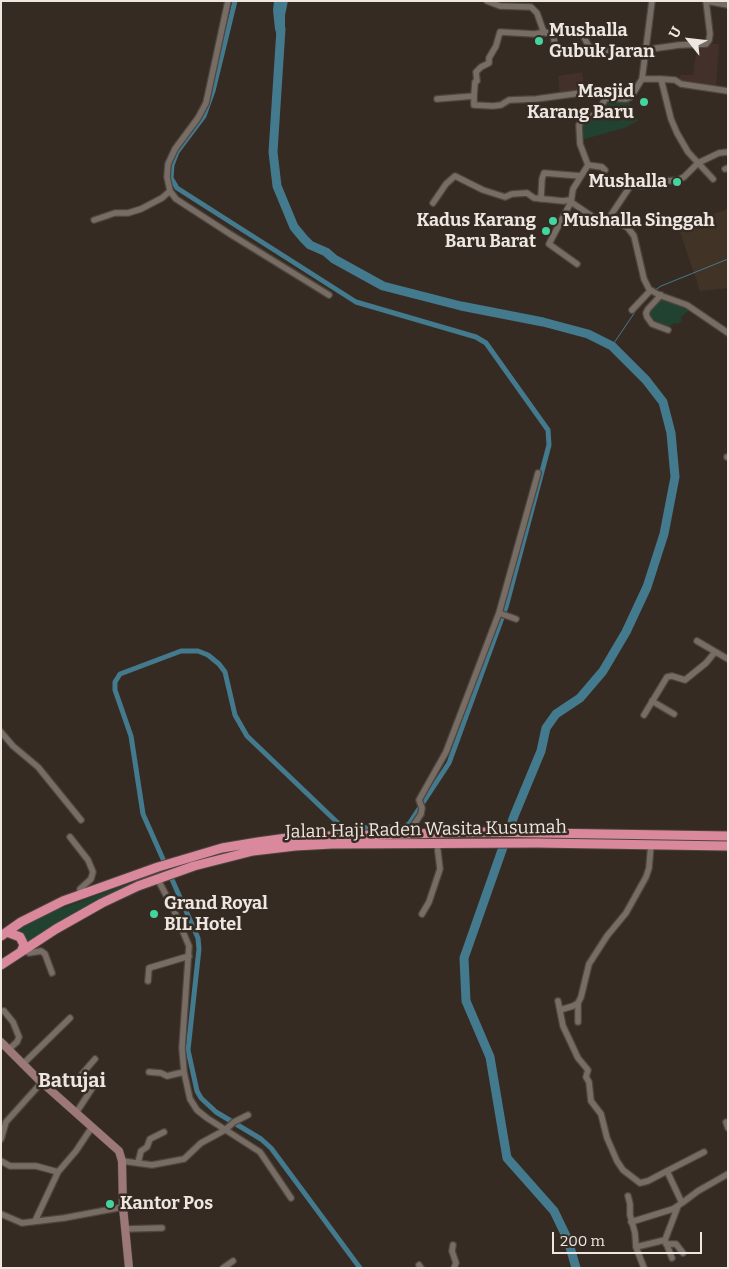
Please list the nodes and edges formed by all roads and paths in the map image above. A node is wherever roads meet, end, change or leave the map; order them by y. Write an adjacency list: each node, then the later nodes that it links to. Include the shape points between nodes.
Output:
1 (228, 1): 22 (street, via 206,102 168,164 166,177)
2 (487, 1): 6 (street, via 500,6 532,8)
3 (652, 1): 9 (street)
4 (706, 1): 5 (street); 9 (street, via 710,34 706,44)
5 (728, 5)
6 (545, 32): 7 (street); 13 (street, via 500,32 489,63 476,72)
7 (553, 33): 8 (street); 9 (street, via 576,29 581,31 590,47 623,53)
8 (555, 46)
9 (645, 49): 11 (street)
10 (661, 78): 11 (street); 12 (street); 17 (street, via 677,133)
11 (642, 79): 14 (street, via 632,97)
12 (728, 91)
13 (474, 96): 14 (street, via 474,106 588,92 602,94); 15 (street)
14 (606, 98): 18 (street, via 596,114 579,125 580,144)
15 (437, 99)
16 (728, 152): 17 (street)
17 (698, 163): 21 (street); 27 (street, via 678,180 631,185)
18 (588, 165): 19 (street); 20 (street)
19 (605, 170)
20 (581, 176): 23 (street, via 544,173); 24 (street)
21 (713, 179)
22 (170, 191): 26 (street, via 142,209); 30 (street, via 176,199 230,234)
23 (541, 199): 24 (street); 25 (street, via 527,193 505,197 455,176)
24 (570, 201): 27 (street); 28 (street, via 548,244)
25 (433, 203)
26 (94, 220)
27 (605, 224): 29 (street, via 621,224 631,231 644,279)
28 (577, 264)
29 (652, 291): 31 (street); 32 (street)
30 (329, 294)
31 (660, 295): 33 (street, via 646,313 652,324); 34 (street, via 687,305)
32 (632, 310)
33 (668, 330)
34 (728, 333)
35 (538, 473): 36 (street)
36 (500, 614): 37 (street); 46 (street, via 446,752 420,797 418,819)
37 (516, 619)
38 (697, 641): 39 (street)
39 (715, 652): 40 (street); 41 (street, via 685,680 667,677)
40 (728, 659)
41 (652, 702): 42 (street); 43 (street)
42 (674, 714)
43 (644, 715)
44 (1, 732): 45 (street, via 38,767)
45 (81, 820)
46 (407, 835): 47 (highway, Jalan Haji Raden Wasita Kusumah, via 538,832); 49 (highway, Jalan Haji Raden Wasita Kusumah)
47 (728, 836)
48 (70, 837): 54 (street, via 94,872 92,879 80,889)
49 (295, 842): 50 (highway, Jalan Haji Raden Wasita Kusumah); 53 (highway, Jalan Haji Raden Wasita Kusumah); 54 (highway, Jalan Haji Raden Wasita Kusumah, via 222,848)
50 (437, 844): 51 (highway, Jalan Haji Raden Wasita Kusumah); 55 (street, via 440,869)
51 (651, 844): 52 (highway, Jalan Haji Raden Wasita Kusumah); 63 (street, via 646,877 626,914 606,936 589,964)
52 (728, 846)
53 (159, 878): 57 (highway, Jalan Haji Raden Wasita Kusumah, via 83,914); 58 (street, via 189,946)
54 (81, 895): 56 (highway, Jalan Haji Raden Wasita Kusumah, via 36,913)
55 (422, 914)
56 (4, 934): 57 (highway, via 20,937)
57 (23, 951): 59 (highway, Jalan Haji Raden Wasita Kusumah); 60 (street, via 45,954)
58 (189, 956): 61 (street, via 149,968); 73 (street, via 182,1048)
59 (1, 965)
60 (52, 973)
61 (148, 981)
62 (558, 1001): 64 (street)
63 (578, 1003): 64 (street); 67 (street)
64 (560, 1010): 85 (street, via 564,1031 588,1070 586,1077 591,1102 600,1112 607,1138 623,1170 642,1183)
65 (4, 1011): 69 (street, via 19,1037)
66 (70, 1018): 71 (street)
67 (578, 1022)
68 (1, 1042): 69 (main road)
69 (9, 1049): 71 (main road)
70 (94, 1059): 75 (street, via 82,1074 93,1087)
71 (23, 1064): 74 (main road)
72 (149, 1072): 73 (street, via 169,1076)
73 (184, 1072): 78 (street, via 190,1099 197,1110)
74 (42, 1082): 75 (main road); 80 (street, via 6,1122)
75 (76, 1112): 77 (main road)
76 (248, 1116): 78 (street)
77 (92, 1127): 83 (main road, via 119,1151); 86 (street)
78 (226, 1130): 84 (street, via 201,1143 184,1159 152,1165); 89 (street, via 260,1152)
79 (164, 1132): 84 (street, via 150,1139 141,1151)
80 (1, 1139)
81 (704, 1152): 85 (street)
82 (1, 1161): 86 (street, via 10,1166 36,1166)
83 (122, 1161): 84 (street); 91 (main road)
84 (138, 1163)
85 (667, 1171): 90 (street)
86 (58, 1172): 93 (street)
87 (728, 1174): 90 (street)
88 (628, 1196): 94 (street)
89 (291, 1198)
90 (680, 1204): 94 (street); 97 (street)
91 (123, 1207): 93 (street); 96 (main road)
92 (1, 1214): 93 (street, via 20,1222)
93 (35, 1221)
94 (631, 1222): 99 (street)
95 (162, 1228): 96 (street)
96 (125, 1229): 103 (main road)
97 (666, 1242): 99 (street); 100 (street, via 676,1244); 101 (street)
98 (453, 1245): 105 (street)
99 (636, 1247): 106 (street)
100 (683, 1253)
101 (672, 1258)
102 (233, 1262): 104 (street)
103 (129, 1268)
104 (223, 1268)
105 (454, 1268)
106 (644, 1268)

